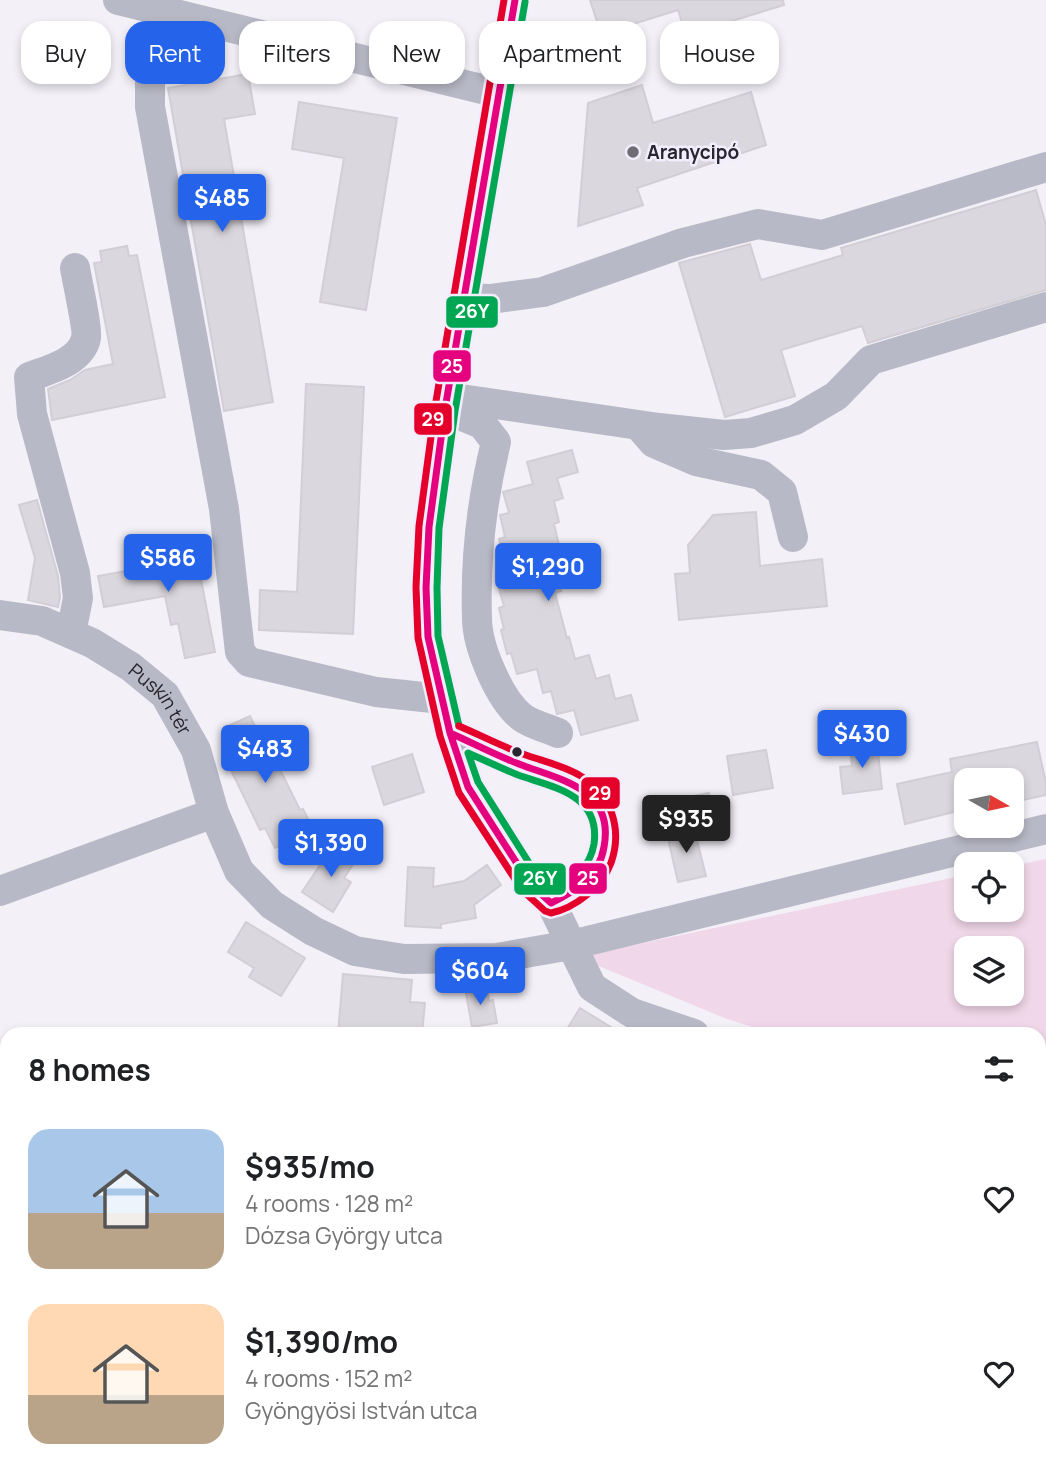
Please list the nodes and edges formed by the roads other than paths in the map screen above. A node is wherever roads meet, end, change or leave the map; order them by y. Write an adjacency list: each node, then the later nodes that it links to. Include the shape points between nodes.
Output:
1 (118, 0): 4 (street)
2 (514, 0): 4 (street)
3 (150, 84): 14 (street, via 150,107 224,509 240,652 249,662 376,692)
4 (498, 93): 7 (street)
5 (1045, 173): 7 (street, via 822,236 758,223 683,243 543,292)
6 (75, 268): 13 (street, via 86,338 77,354 58,367 29,377 32,414 75,573 78,597)
7 (463, 298): 9 (street)
8 (1046, 307): 10 (street, via 871,360 835,396 795,419 751,433 724,435)
9 (446, 403): 10 (street); 14 (street, via 429,527 426,588 428,636); 16 (street, via 482,424 496,442 478,550 476,620 489,670 524,719)
10 (638, 425): 11 (street, via 654,443 696,461 761,475 782,492)
11 (793, 537)
12 (0, 614): 13 (street, Puskin tér, via 42,621)
13 (71, 634): 17 (street, Puskin tér, via 131,667 165,695 196,750)
14 (442, 699): 15 (street)
15 (450, 733): 20 (street, via 468,787 530,884); 20 (street, via 569,783 587,793 598,808 607,830 592,877 580,889)
16 (558, 733)
17 (215, 813): 19 (street); 21 (street, Puskin tér, via 239,871 272,905 355,951 404,959 497,958)
18 (1046, 829): 21 (street, Puskin tér)
19 (0, 891)
20 (551, 903): 21 (street)
21 (571, 945): 22 (street, via 592,987 632,1013)
22 (673, 1027)

